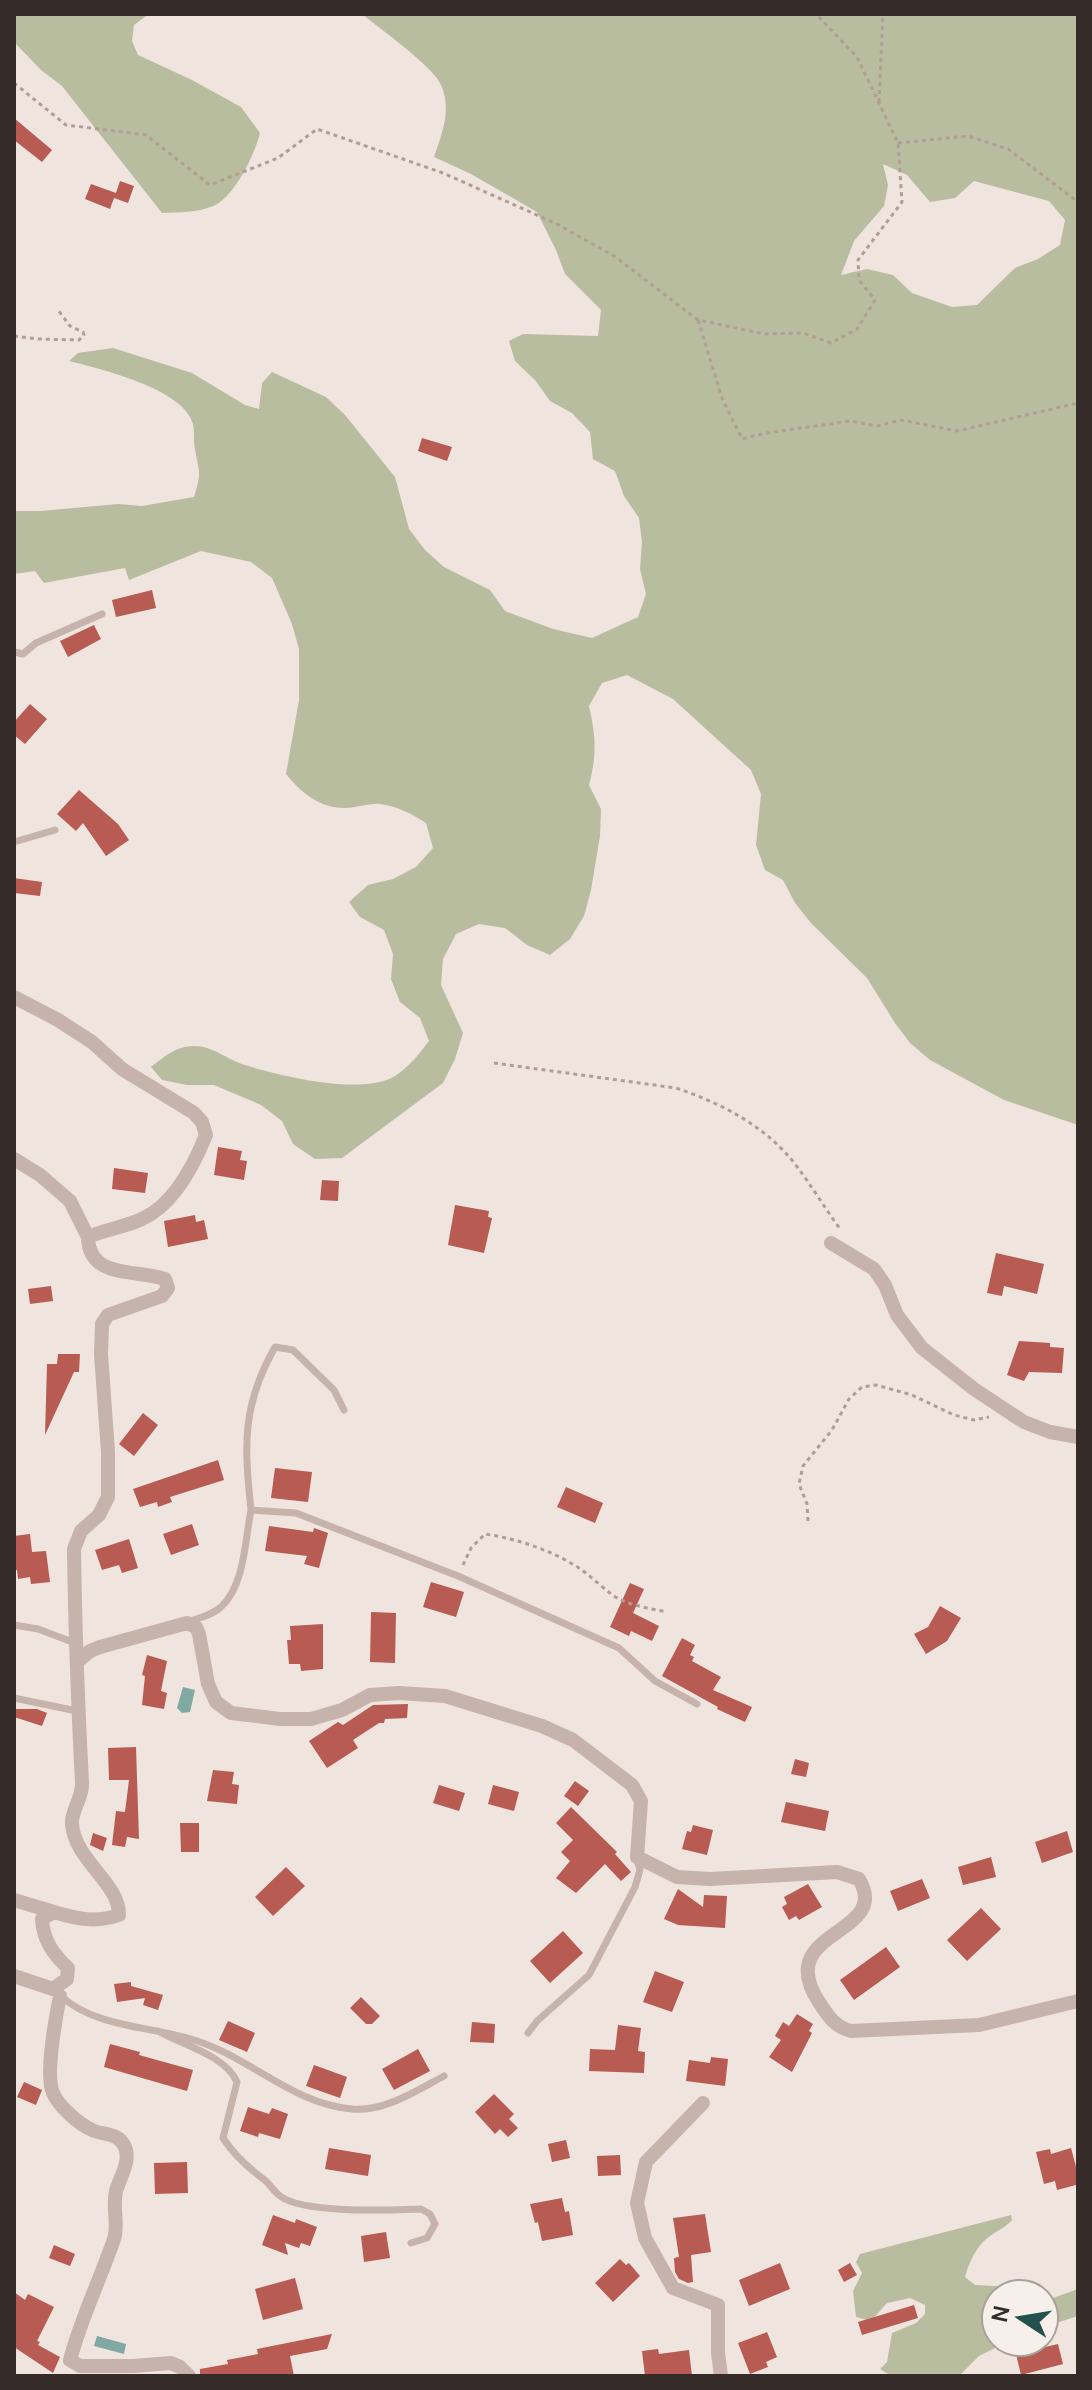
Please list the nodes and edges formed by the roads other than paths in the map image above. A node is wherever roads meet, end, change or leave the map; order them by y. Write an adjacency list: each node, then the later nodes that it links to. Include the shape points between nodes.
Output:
1 (102, 614): 2 (lane, via 23,654)
2 (14, 652)
3 (55, 830): 4 (lane)
4 (14, 842)
5 (14, 997): 7 (street, via 92,1042 122,1069 202,1122 206,1135 185,1176 161,1206 143,1219)
6 (14, 1159): 7 (street, via 70,1201)
7 (88, 1237): 14 (street, via 88,1252 96,1262 165,1279 168,1288 162,1296 108,1315 102,1324 108,1497 74,1549)
8 (837, 1238): 10 (street, via 874,1269 897,1315 922,1348 1024,1422)
9 (344, 1410): 11 (lane, via 334,1390 293,1350 275,1347 250,1404 245,1454)
10 (1078, 1437)
11 (251, 1510): 12 (lane, via 232,1593 222,1607); 17 (lane, via 296,1513 458,1576 619,1648 655,1681)
12 (187, 1623): 15 (street, via 100,1647); 19 (street, via 199,1634 216,1702 231,1713 311,1719 370,1695 445,1696 573,1740 632,1785 641,1801)
13 (14, 1625): 14 (lane)
14 (77, 1644): 15 (street)
15 (78, 1661): 18 (street)
16 (14, 1698): 18 (lane)
17 (697, 1704)
18 (77, 1711): 21 (street, via 82,1788 72,1822 77,1842 119,1905 119,1915 104,1921)
19 (637, 1857): 24 (street, via 677,1877 837,1872 859,1879 865,1888 864,1903 855,1920 808,1958 806,1973 817,1999 838,2027 851,2031 979,2025); 26 (lane, via 635,1887 589,1975)
20 (14, 1900): 21 (street)
21 (54, 1912): 23 (street, via 42,1919 42,1932 68,1968 67,1979)
22 (14, 1976): 23 (street)
23 (56, 1992): 25 (lane, via 87,2013); 30 (street, via 52,2091 91,2130 124,2143 127,2154 114,2205 115,2237 70,2360 80,2366 171,2363)
24 (1078, 2001)
25 (158, 2031): 27 (lane, via 195,2040 293,2091 353,2110 378,2107); 29 (lane, via 216,2060 235,2077 223,2138 233,2154 280,2196 358,2212 421,2209 435,2224 427,2238)
26 (528, 2033)
27 (444, 2076)
28 (703, 2103): 31 (street, via 646,2162 637,2203 645,2238 673,2288 718,2305)
29 (411, 2243)
30 (189, 2376)
31 (721, 2376)

